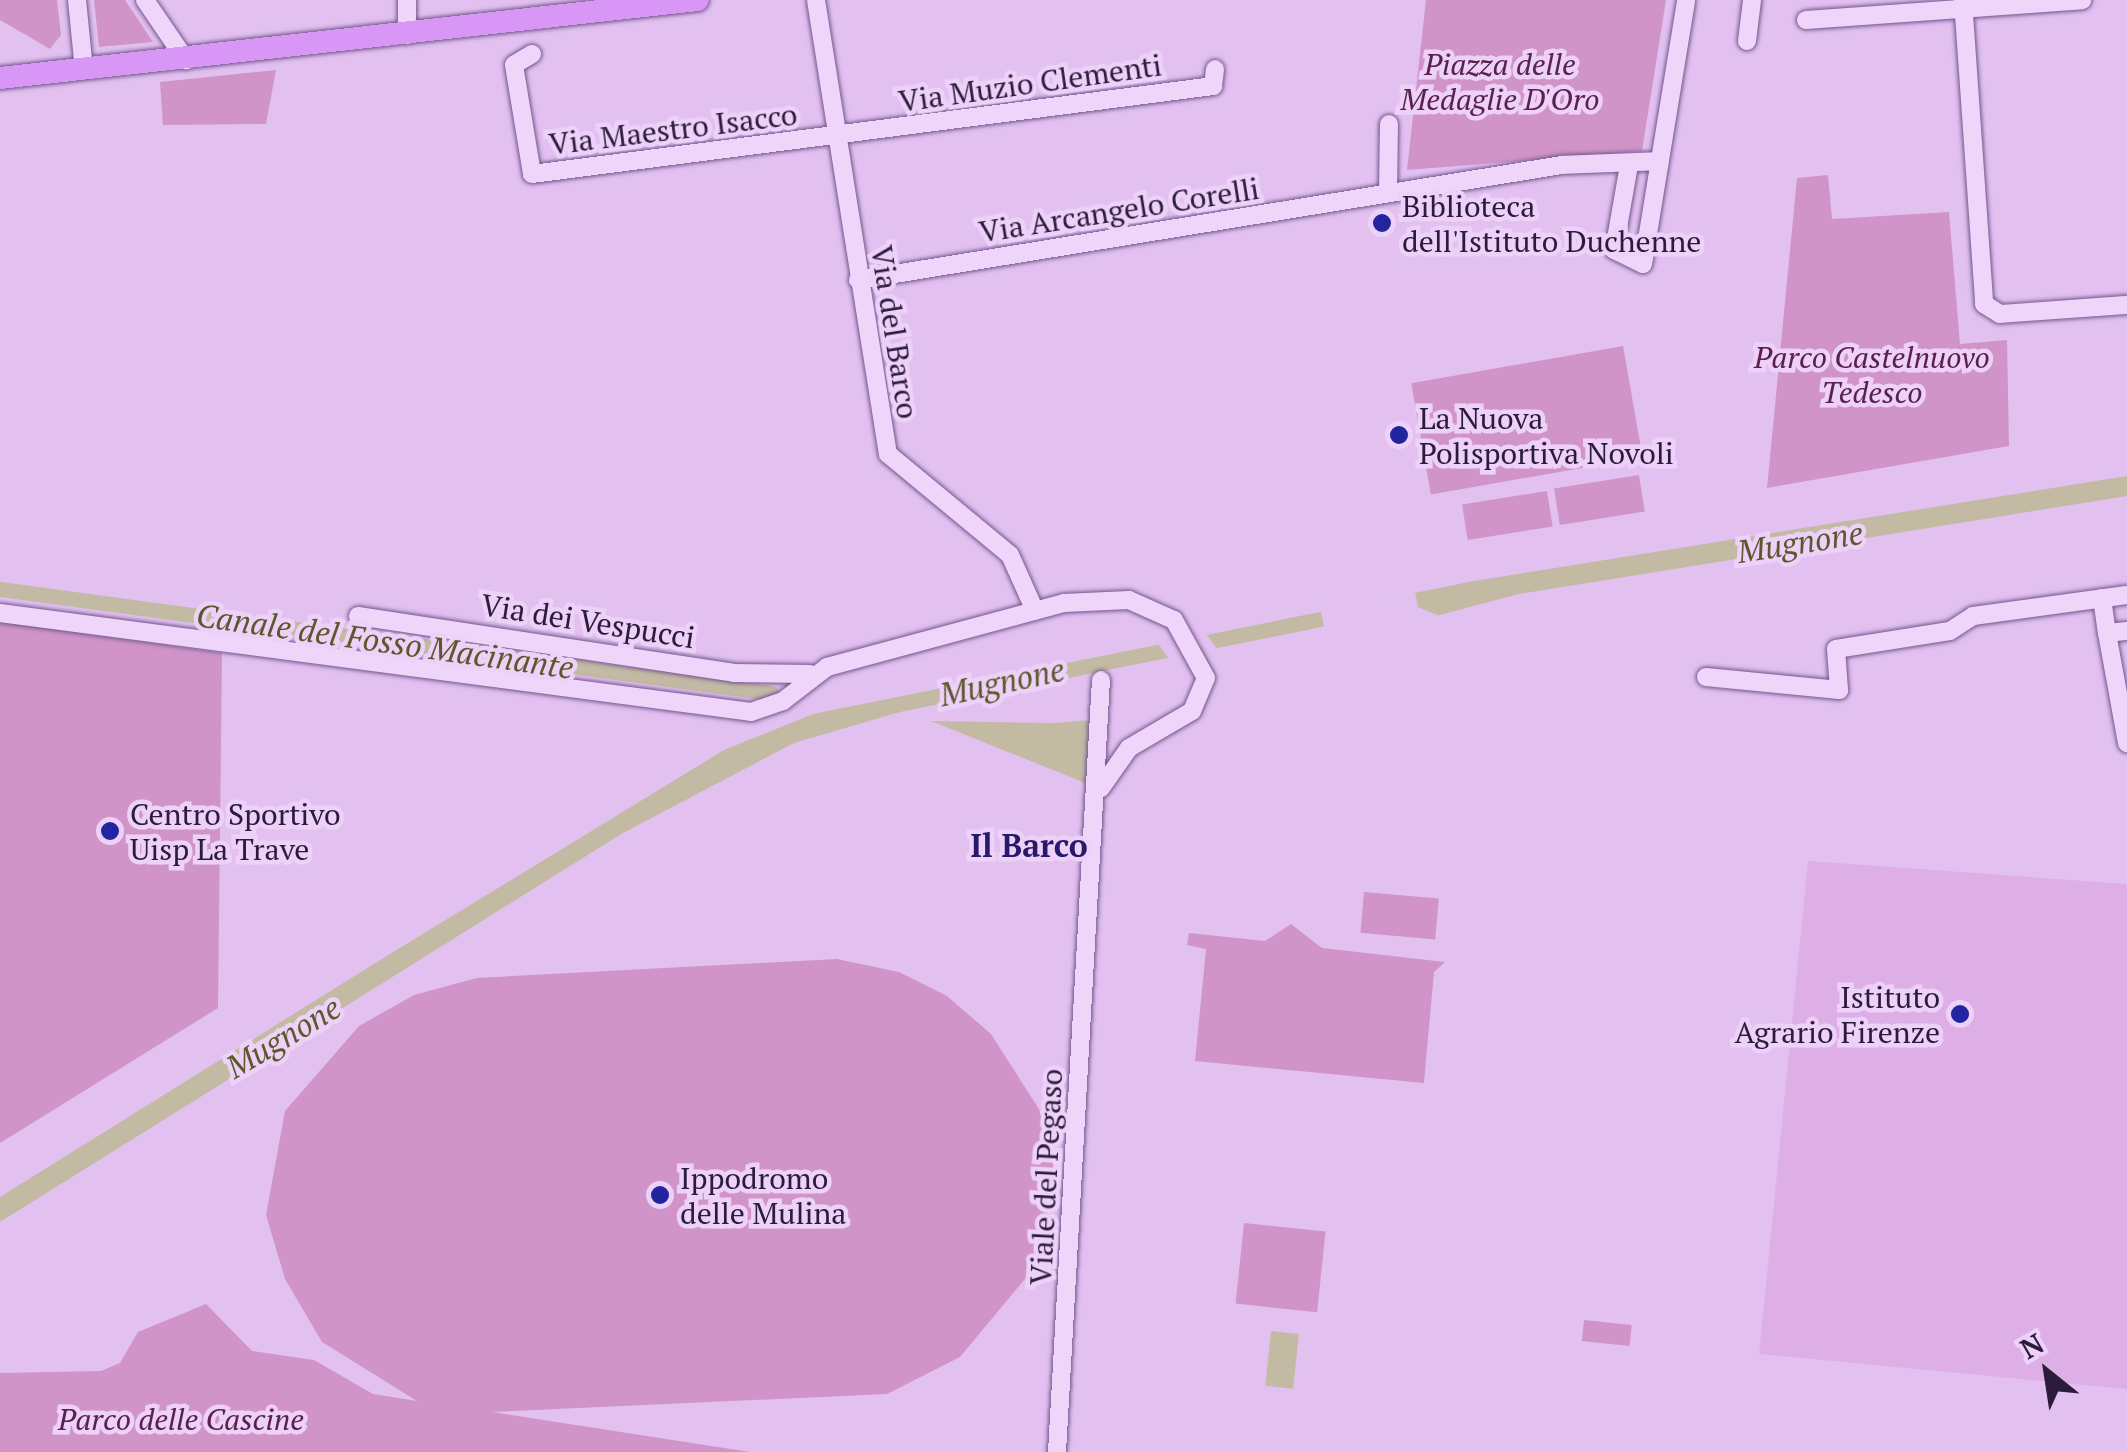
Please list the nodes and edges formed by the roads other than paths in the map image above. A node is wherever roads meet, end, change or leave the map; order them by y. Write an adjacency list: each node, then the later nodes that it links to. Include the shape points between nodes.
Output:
1 (77, 0): 16 (street)
2 (145, 0): 14 (street)
3 (698, 0): 11 (main road)
4 (816, 0): 19 (street, Via del Barco)
5 (1686, 0): 20 (street)
6 (1752, 0): 12 (street)
7 (2082, 0): 9 (street)
8 (413, 1): 11 (street)
9 (1963, 4): 10 (street); 24 (street, via 1984,304 2000,314)
10 (1806, 20)
11 (407, 35): 14 (main road)
12 (1747, 40)
13 (532, 54): 19 (street, Via Maestro Isacco, via 514,65 532,174)
14 (186, 60): 16 (main road)
15 (1215, 69): 19 (street, Via Muzio Clementi, via 1213,86)
16 (84, 70): 17 (main road)
17 (0, 78)
18 (1389, 124): 22 (street)
19 (837, 137): 23 (street, Via del Barco)
20 (1660, 161): 21 (street, Via Arcangelo Corelli); 21 (street, via 1643,264 1614,250)
21 (1629, 166): 22 (street, Via Arcangelo Corelli, via 1562,166)
22 (1388, 193): 23 (street, Via Arcangelo Corelli)
23 (858, 280): 27 (street, Via del Barco, via 888,454 1010,555)
24 (2127, 305)
25 (2127, 595): 26 (street)
26 (2102, 598): 31 (street); 32 (street, via 1836,649 1839,690)
27 (1035, 610): 34 (street, Via dei Vespucci); 36 (street, Via dei Vespucci, via 1114,598 1171,618 1204,660 1198,703 1166,730 1128,748)
28 (0, 614): 34 (street, Via dei Vespucci, via 751,712)
29 (358, 616): 34 (street, Via dei Vespucci)
30 (2127, 630): 31 (street)
31 (2107, 633): 35 (street)
32 (1706, 677)
33 (1101, 680): 36 (street)
34 (797, 688)
35 (2127, 742)
36 (1101, 787): 37 (street, Viale del Pegaso)
37 (1057, 1452)

